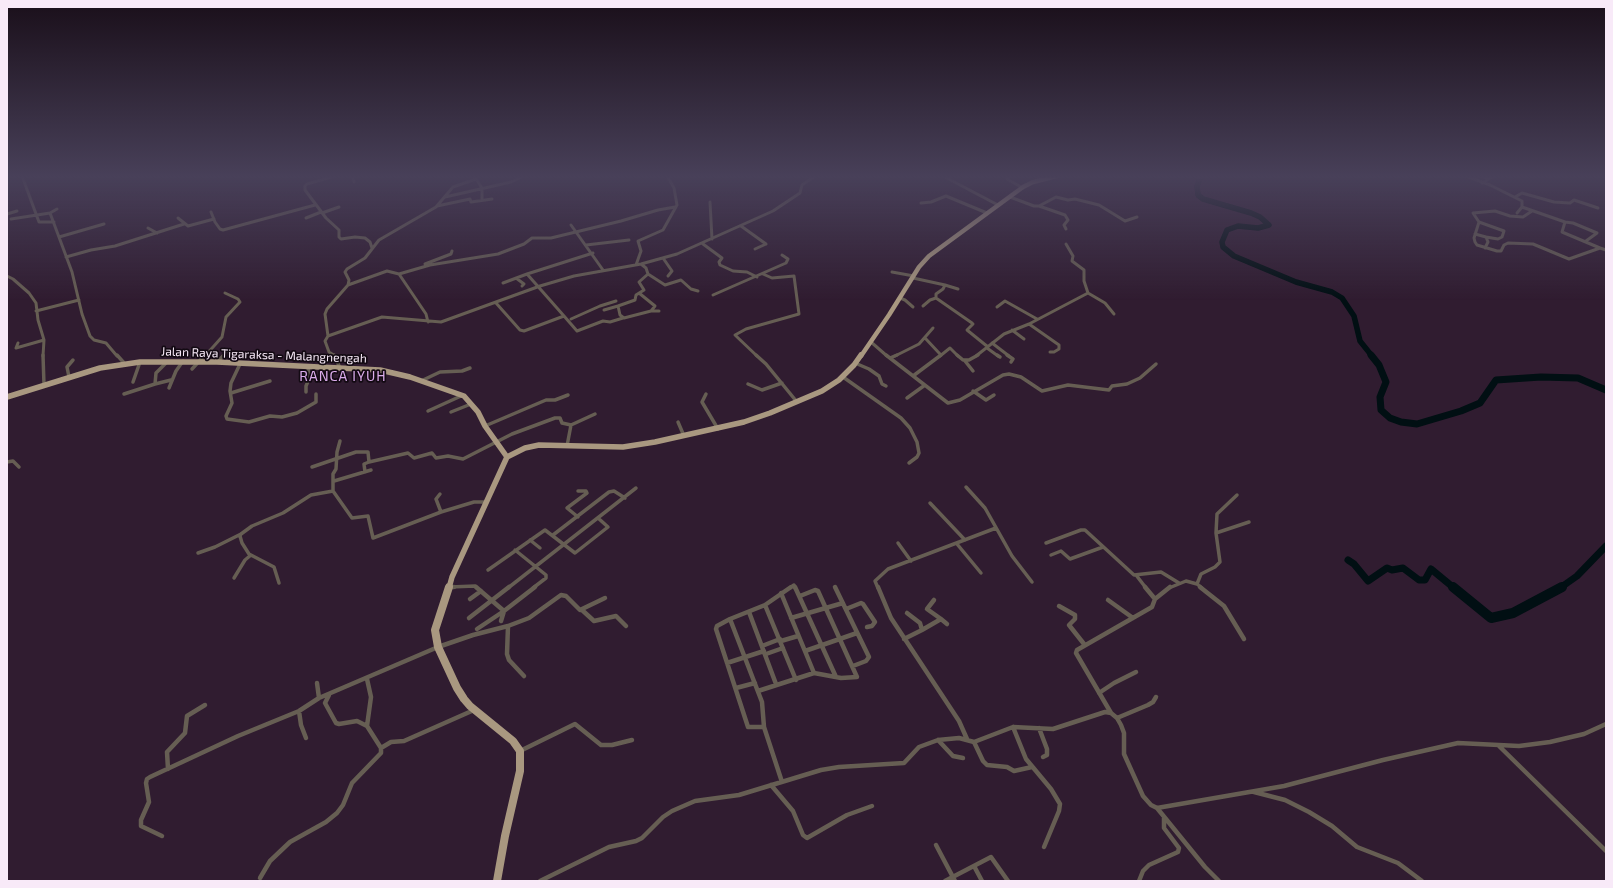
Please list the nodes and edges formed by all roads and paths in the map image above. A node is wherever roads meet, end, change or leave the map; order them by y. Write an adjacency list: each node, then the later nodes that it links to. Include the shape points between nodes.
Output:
1 (22, 217): 18 (street)
2 (39, 217): 20 (street, via 41,223)
3 (52, 217): 20 (street)
4 (270, 217): 19 (street, via 224,230 220,229)
5 (326, 217): 40 (street, via 340,231 341,239 364,238 370,242)
6 (418, 217): 40 (street, via 379,240)
7 (630, 217): 29 (street)
8 (670, 217): 51 (street, via 663,230 638,241 641,251)
9 (710, 217): 34 (street)
10 (759, 217): 26 (street)
11 (982, 217): 62 (main road, via 929,256)
12 (1066, 217): 28 (street, via 1068,220 1064,225)
13 (1119, 217): 14 (street, via 1125,221)
14 (1136, 217)
15 (1476, 217): 21 (street)
16 (1551, 217): 22 (street)
17 (178, 218): 24 (street)
18 (11, 219)
19 (214, 219): 24 (street, via 191,226)
20 (54, 222): 32 (street)
21 (1479, 222): 31 (street); 33 (street, via 1504,231 1498,239)
22 (1565, 222): 36 (street, via 1562,232); 36 (street, via 1597,234)
23 (104, 224): 32 (street)
24 (184, 224): 30 (street)
25 (570, 225): 29 (street)
26 (741, 226): 34 (street); 43 (street, via 766,244)
27 (148, 228): 30 (street)
28 (1066, 229)
29 (576, 232): 39 (street); 52 (street, via 551,238 532,238 522,245 495,255)
30 (157, 233): 48 (street)
31 (1475, 234): 33 (street); 41 (street, via 1476,244)
32 (59, 237): 48 (street)
33 (1486, 238): 41 (street, via 1488,242)
34 (712, 239): 37 (street)
35 (629, 240): 39 (street)
36 (1586, 242): 42 (street)
37 (703, 244): 49 (street); 61 (street, via 722,258 720,265)
38 (1066, 244): 72 (street, via 1073,256 1072,261 1084,270)
39 (586, 245): 46 (street)
40 (372, 248): 65 (street, via 365,258 345,272 349,280)
41 (1485, 248): 42 (street, via 1499,252 1508,243 1522,242 1569,259)
42 (1600, 248): 44 (street)
43 (755, 249)
44 (1606, 250)
45 (452, 251): 52 (street)
46 (593, 253): 53 (street); 56 (street)
47 (782, 255): 58 (street, via 788,261)
48 (66, 257): 77 (street)
49 (663, 258): 50 (street); 60 (street, via 672,271)
50 (641, 264): 51 (street); 57 (street)
51 (636, 265): 53 (street)
52 (411, 270): 55 (street)
53 (603, 270): 68 (street)
54 (892, 272): 62 (street)
55 (399, 274): 65 (street, via 387,271); 95 (street, via 426,314)
56 (527, 274): 63 (street); 68 (street)
57 (648, 274): 70 (street, via 665,286 680,280); 71 (street, via 639,282 644,289)
58 (763, 274): 61 (street); 136 (street, via 772,278 794,276 799,314 746,328 735,335)
59 (7, 276): 86 (street, via 34,300)
60 (668, 276)
61 (757, 277): 74 (street)
62 (914, 277): 66 (street); 75 (main road)
63 (516, 278): 64 (street); 67 (street, via 524,284)
64 (504, 283)
65 (348, 285): 99 (street, via 326,311)
66 (945, 285): 69 (street); 76 (street, via 936,294)
67 (522, 286)
68 (540, 286): 79 (street); 91 (street)
69 (958, 290)
70 (698, 291)
71 (639, 293): 81 (street, via 634,301); 87 (street, via 656,306)
72 (1088, 293): 89 (street, via 1105,302); 94 (street)
73 (226, 294): 117 (street, via 240,302 226,316 222,337)
74 (713, 295)
75 (900, 298): 83 (street); 103 (main road)
76 (936, 298): 82 (street); 106 (street, via 972,323 967,330)
77 (79, 300): 86 (street); 121 (street, via 92,338 105,342)
78 (616, 301): 80 (street)
79 (496, 303): 91 (street, via 522,331); 95 (street, via 441,322)
80 (600, 306): 85 (street); 93 (street)
81 (618, 306): 85 (street); 92 (street, via 619,314)
82 (923, 306)
83 (913, 307)
84 (997, 307): 94 (street, via 1005,301)
85 (604, 310): 90 (street)
86 (36, 311): 102 (street)
87 (651, 311): 88 (street); 92 (street)
88 (659, 311)
89 (1114, 314)
90 (606, 315)
91 (564, 316): 92 (street, via 578,331 603,321 613,322)
92 (623, 318)
93 (571, 319)
94 (1037, 320): 96 (street)
95 (428, 322): 99 (street, via 382,317)
96 (1029, 324): 98 (street); 108 (street, via 1059,346 1054,353)
97 (933, 328): 100 (street)
98 (1012, 330): 101 (street); 105 (street)
99 (328, 336): 125 (street, via 326,342 329,352 334,354)
100 (925, 338): 109 (street); 111 (street, via 918,345)
101 (1024, 339)
102 (44, 340): 104 (street, via 16,348); 139 (street)
103 (871, 342): 111 (street); 120 (main road)
104 (18, 343)
105 (992, 343): 106 (street); 119 (street, via 1014,359)
106 (987, 348): 110 (street); 115 (street)
107 (227, 351): 118 (street)
108 (1050, 352)
109 (940, 354): 115 (street, via 950,348); 129 (street)
110 (1000, 357)
111 (890, 358): 129 (street)
112 (73, 360): 130 (street, via 67,367)
113 (168, 361): 114 (main road, Jalan Raya Tigaraksa - Malangnengah); 116 (main road, Jalan Raya Tigaraksa - Malangnengah); 137 (street, via 156,373)
114 (183, 361): 117 (main road, Jalan Raya Tigaraksa - Malangnengah); 132 (street)
115 (964, 361): 128 (street)
116 (140, 362): 121 (main road, Jalan Raya Tigaraksa - Malangnengah); 135 (street)
117 (199, 362): 118 (main road, Jalan Raya Tigaraksa - Malangnengah); 127 (street)
118 (217, 362): 122 (main road, Jalan Raya Tigaraksa - Malangnengah)
119 (1010, 362)
120 (855, 363): 131 (main road); 141 (street, via 879,376 882,384)
121 (125, 364): 130 (main road, Jalan Raya Tigaraksa - Malangnengah)
122 (240, 364): 124 (main road, Jalan Raya Tigaraksa - Malangnengah); 145 (street, via 231,381)
123 (1156, 364): 143 (street, via 1140,378 1128,384 1112,386 1109,390 1068,385 1042,391 1021,377 1009,374 1002,375)
124 (308, 366): 125 (main road, Jalan Raya Tigaraksa - Malangnengah); 144 (street)
125 (340, 368): 134 (main road, Jalan Raya Tigaraksa - Malangnengah, via 392,372)
126 (470, 368): 134 (street, via 440,372)
127 (192, 369)
128 (973, 371)
129 (913, 376): 140 (street)
130 (69, 377): 139 (main road, Jalan Raya Tigaraksa - Malangnengah)
131 (843, 377): 154 (main road, via 822,391); 171 (street, via 901,418 910,428 919,453)
132 (171, 380): 137 (street); 142 (street)
133 (270, 381): 145 (street)
134 (421, 381): 149 (main road, Jalan Raya Tigaraksa - Malangnengah)
135 (133, 382)
136 (782, 383): 138 (street, via 763,390); 154 (street)
137 (155, 384): 146 (street)
138 (748, 384)
139 (44, 385): 152 (main road, Jalan Raya Tigaraksa - Malangnengah)
140 (925, 385): 143 (street, via 948,403 960,400); 153 (street)
141 (886, 386)
142 (169, 388)
143 (973, 391): 151 (street, via 986,400)
144 (306, 392)
145 (231, 393): 147 (street, via 232,403 226,418 246,422 298,413 316,402)
146 (124, 394)
147 (316, 394)
148 (706, 394): 162 (street, via 702,402)
149 (462, 395): 155 (main road, Jalan Raya Tigaraksa - Malangnengah); 156 (street)
150 (568, 395): 161 (street, via 546,400)
151 (994, 395)
152 (7, 397)
153 (907, 398)
154 (797, 402): 162 (main road)
155 (472, 403): 157 (street); 161 (main road, Jalan Raya Tigaraksa - Malangnengah)
156 (428, 411)
157 (451, 412)
158 (595, 414): 160 (street)
159 (678, 422): 163 (street)
160 (571, 425): 165 (street, via 563,424 561,418 558,418); 166 (street)
161 (485, 426): 165 (main road, Jalan Raya Tigaraksa - Malangnengah)
162 (718, 429): 163 (main road)
163 (684, 436): 166 (main road, via 623,447)
164 (340, 441): 168 (street)
165 (496, 441): 167 (main road, Jalan Raya Tigaraksa - Malangnengah); 170 (street, via 463,459 448,456 436,458 432,453 414,458 408,453)
166 (567, 446): 167 (main road, via 535,446)
167 (507, 457): 184 (main road)
168 (336, 458): 170 (street, via 354,452 366,452 369,454); 173 (street); 176 (street)
169 (7, 462): 172 (street, via 13,461)
170 (369, 462): 175 (street, via 364,464)
171 (909, 463)
172 (19, 467)
173 (312, 467)
174 (371, 470): 175 (street)
175 (365, 472): 176 (street)
176 (334, 481): 180 (street)
177 (966, 487): 190 (street, via 986,508)
178 (636, 488): 183 (street)
179 (578, 490): 187 (street, via 587,493 567,508)
180 (333, 491): 186 (street, via 352,518 368,516 369,528 374,538); 192 (street, via 311,495 283,513 252,526)
181 (440, 494): 186 (street, via 436,499)
182 (1237, 495): 191 (street, via 1217,514)
183 (625, 498): 187 (street, via 610,491); 188 (street)
184 (487, 502): 186 (street, via 474,502); 216 (main road)
185 (930, 503): 195 (street)
186 (441, 512)
187 (578, 517): 193 (street)
188 (598, 518): 198 (street); 198 (street, via 608,527 576,553)
189 (1249, 522): 191 (street)
190 (996, 528): 195 (street); 212 (street, via 1012,556)
191 (1216, 533): 215 (street, via 1220,562 1201,574)
192 (241, 534): 203 (street, via 215,548); 204 (street, via 242,543)
193 (553, 535): 194 (street, via 547,530); 198 (street)
194 (530, 540): 201 (street); 202 (street)
195 (965, 540): 199 (street)
196 (898, 543): 206 (street)
197 (1046, 543): 200 (street, via 1084,530)
198 (563, 544): 207 (street)
199 (957, 544): 206 (street); 209 (street)
200 (1103, 546): 205 (street, via 1070,559 1061,551); 210 (street)
201 (540, 548)
202 (515, 550): 207 (street); 208 (street)
203 (198, 553)
204 (251, 555): 211 (street); 213 (street, via 272,565)
205 (1051, 555)
206 (911, 561): 252 (street, via 888,569 874,583)
207 (536, 566): 224 (street); 233 (street, via 546,578)
208 (488, 570)
209 (981, 573)
210 (1136, 575): 214 (street, via 1162,572); 223 (street)
211 (234, 578)
212 (1032, 582)
213 (279, 583)
214 (1179, 583): 215 (street, via 1188,581); 223 (street)
215 (1197, 584): 253 (street, via 1224,606)
216 (448, 587): 218 (street, via 472,586); 257 (main road, via 435,630)
217 (835, 587): 227 (street)
218 (481, 591): 222 (street); 224 (street)
219 (781, 594): 220 (street, via 794,585); 228 (street); 238 (street)
220 (800, 596): 230 (street, via 818,590); 235 (street)
221 (606, 598): 232 (street)
222 (470, 599)
223 (1155, 599): 239 (street, via 1152,607)
224 (491, 600): 233 (street); 237 (street)
225 (934, 600): 241 (street, via 927,609)
226 (1108, 600): 239 (street)
227 (843, 603): 230 (street); 231 (street)
228 (765, 605): 234 (street); 254 (street)
229 (1059, 606): 255 (street, via 1075,615 1070,625)
230 (825, 608): 235 (street); 251 (street)
231 (846, 609): 246 (street, via 863,604 874,622); 249 (street)
232 (582, 610): 244 (street, via 562,595 532,616); 245 (street, via 594,621 616,616)
233 (504, 611): 242 (street); 247 (street)
234 (748, 612): 240 (street); 259 (street)
235 (807, 613): 238 (street); 256 (street)
236 (907, 613): 248 (street, via 920,623)
237 (469, 618)
238 (790, 618): 250 (street)
239 (1133, 618): 255 (street)
240 (730, 619): 261 (street); 262 (street, via 716,628)
241 (941, 619): 243 (street); 248 (street)
242 (501, 621)
243 (947, 624)
244 (508, 626): 257 (street); 266 (street, via 507,654 509,660)
245 (626, 626)
246 (867, 628)
247 (477, 630)
248 (922, 630): 252 (street)
249 (857, 632): 251 (street); 263 (street, via 869,657 866,661)
250 (798, 636): 254 (street); 260 (street)
251 (840, 639): 256 (street); 263 (street)
252 (904, 639): 292 (street, via 959,721)
253 (1244, 639)
254 (780, 640): 258 (street); 259 (street)
255 (1084, 644): 275 (street, via 1076,653)
256 (823, 646): 260 (street); 267 (street)
257 (438, 647): 268 (street); 280 (main road, via 457,688)
258 (783, 648): 259 (street); 269 (street)
259 (764, 650): 261 (street); 272 (street)
260 (805, 651): 265 (street)
261 (745, 657): 262 (street); 271 (street)
262 (727, 663): 273 (street)
263 (852, 666): 267 (street, via 856,678)
264 (1136, 672): 275 (street)
265 (814, 674): 267 (street); 269 (street)
266 (524, 676)
267 (836, 677)
268 (367, 679): 276 (street); 285 (street, via 371,697)
269 (796, 680): 272 (street)
270 (317, 683): 278 (street)
271 (755, 683): 273 (street); 274 (street)
272 (776, 684): 274 (street)
273 (736, 688): 287 (street, via 748,727)
274 (758, 691): 287 (street, via 763,706)
275 (1099, 693): 282 (street)
276 (329, 695): 278 (street); 285 (street, via 325,703 336,723 357,721)
277 (1156, 697): 283 (street, via 1148,705)
278 (319, 698): 281 (street)
279 (205, 705): 300 (street, via 187,716 185,733 167,752)
280 (474, 710): 295 (street, via 404,741 392,742); 296 (main road, via 513,741)
281 (299, 711): 289 (street); 300 (street)
282 (1111, 713): 283 (street); 288 (street, via 1105,712 1062,727)
283 (1117, 718): 305 (street, via 1124,733 1124,754 1127,762 1147,801)
284 (1606, 724): 294 (street, via 1584,734 1550,742)
285 (367, 726): 295 (street)
286 (1013, 727): 288 (street); 293 (street); 299 (street)
287 (764, 728): 301 (street)
288 (1039, 728): 298 (street, via 1048,749 1047,755)
289 (306, 738)
290 (632, 740): 296 (street, via 601,745 575,724)
291 (938, 740): 292 (street); 297 (street, via 953,756); 301 (street, via 919,747 904,763 839,767)
292 (967, 740): 293 (street)
293 (974, 742): 299 (street, via 987,766 1007,767 1014,771)
294 (1499, 746): 303 (street, via 1458,743); 310 (street)
295 (381, 748): 312 (street, via 379,757 352,783 341,809 326,822 290,842 270,861)
296 (520, 751): 314 (main road, via 520,771)
297 (962, 758)
298 (1043, 758)
299 (1032, 767): 309 (street, via 1060,804)
300 (168, 769): 307 (street, via 147,779 149,802 141,822 141,826)
301 (782, 782): 302 (street)
302 (771, 785): 304 (street, via 793,811 803,835 807,838 847,815); 315 (street, via 686,804 663,817 642,838 609,847)
303 (1252, 792): 305 (street); 321 (street, via 1285,800 1309,812 1332,826 1357,847 1398,863)
304 (872, 806)
305 (1157, 808): 306 (street)
306 (1164, 818): 319 (street, via 1164,828 1179,848 1178,852 1149,865); 320 (street)
307 (162, 836)
308 (936, 845): 313 (street)
309 (1044, 847)
310 (1606, 851)
311 (974, 866): 313 (street); 317 (street); 318 (street, via 988,857 993,858)
312 (260, 878)
313 (954, 879): 316 (street)
314 (497, 881)
315 (540, 881)
316 (945, 881)
317 (982, 881)
318 (1008, 881)
319 (1138, 881)
320 (1219, 881)
321 (1422, 881)

